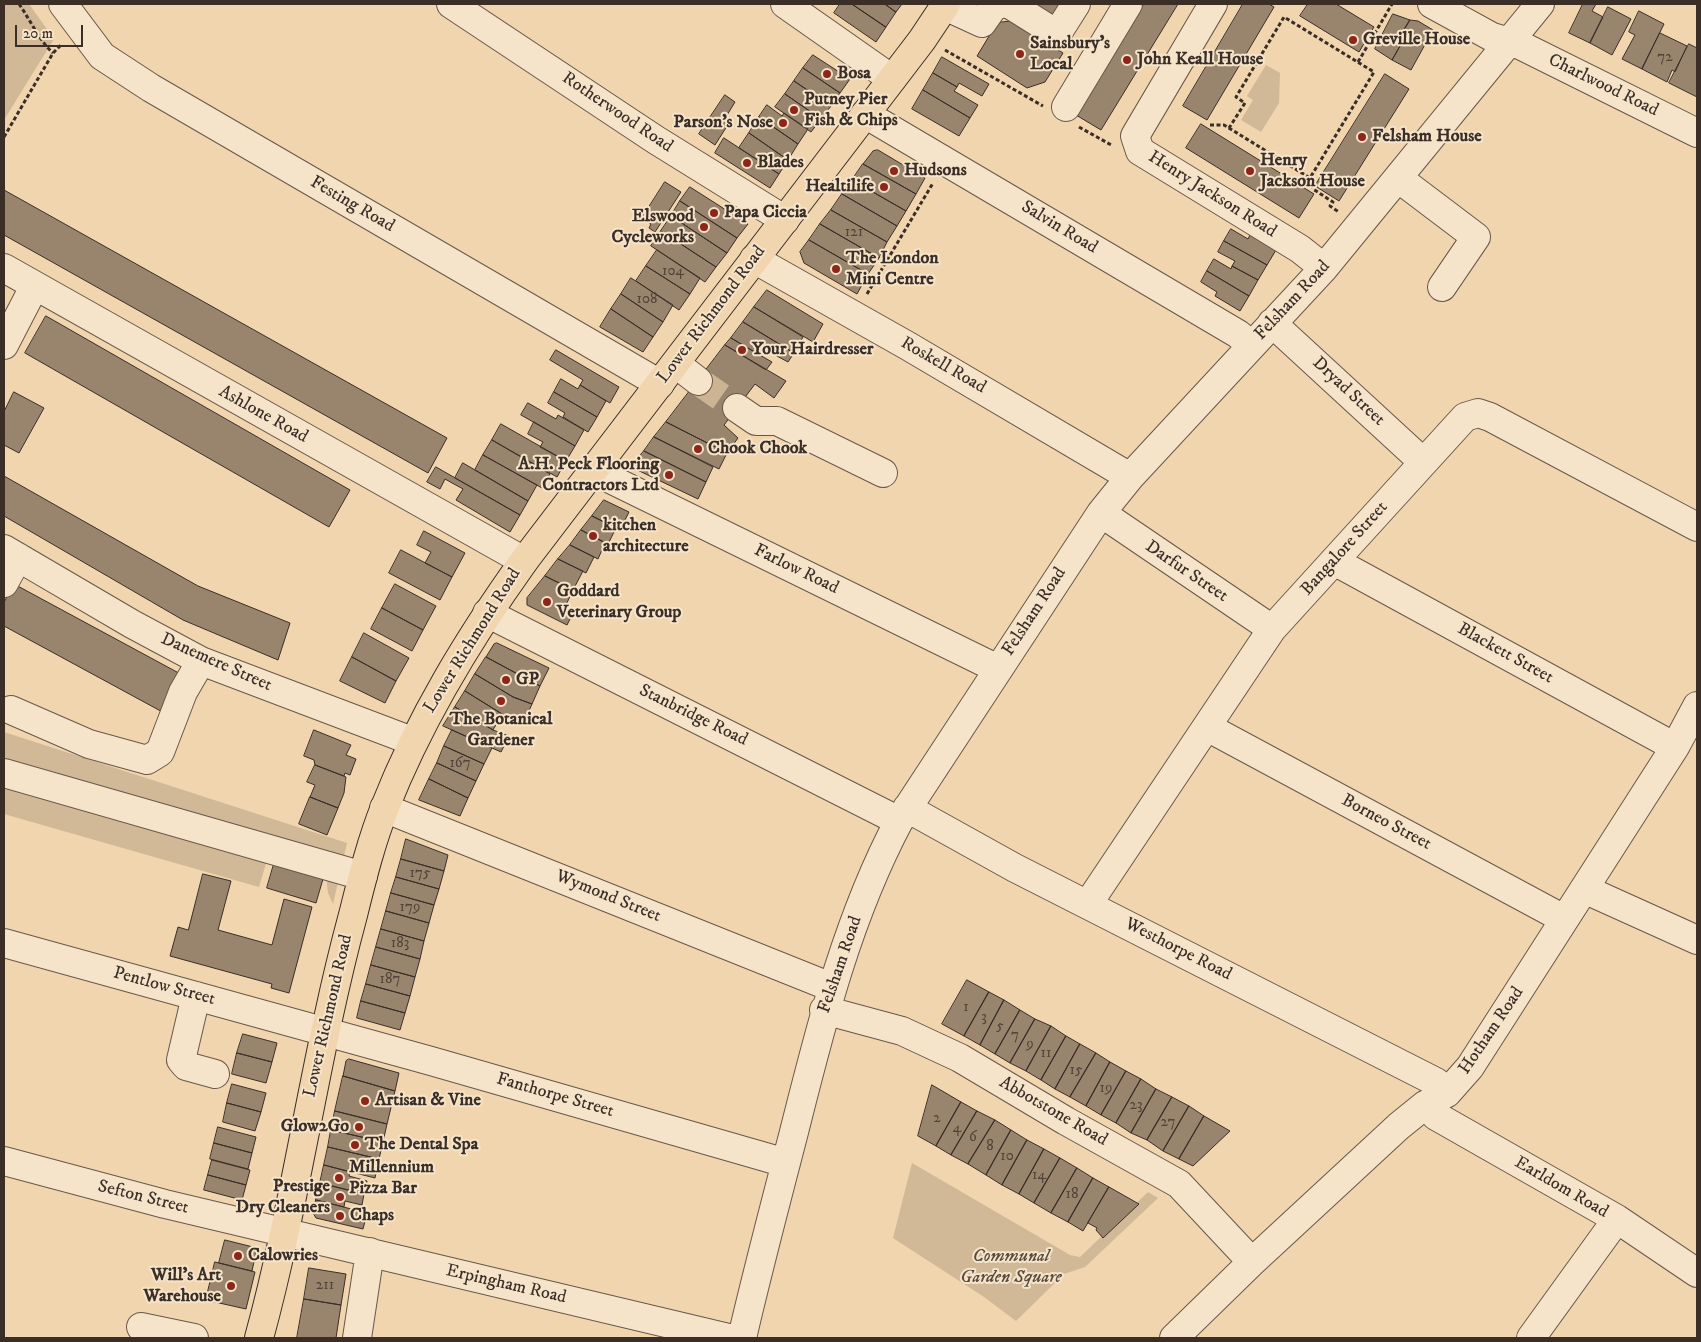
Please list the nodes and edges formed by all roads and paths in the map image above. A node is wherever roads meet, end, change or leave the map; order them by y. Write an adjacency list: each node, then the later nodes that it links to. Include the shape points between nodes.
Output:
1 (19, 4): 16 (path, via 45,47)
2 (63, 4): 13 (street, Festing Road)
3 (451, 4): 29 (street, Rotherwood Road, via 656,140)
4 (785, 4): 18 (street)
5 (1076, 4): 12 (street, via 1057,34)
6 (1128, 4): 20 (street)
7 (1213, 4): 33 (street, Henry Jackson Road, via 1135,136 1140,151 1300,249)
8 (1392, 4): 17 (path)
9 (1432, 4): 14 (street, Charlwood Road)
10 (1540, 4): 14 (street, Felsham Road)
11 (945, 5): 12 (street, via 982,23); 18 (main road, Lower Richmond Road)
12 (1017, 7)
13 (78, 26): 16 (path); 40 (street, Festing Road, via 102,56 151,88)
14 (1507, 43): 23 (street, Charlwood Road, via 1520,45); 28 (street, Felsham Road)
15 (938, 46): 20 (path)
16 (54, 53): 24 (path)
17 (1358, 62): 22 (path, via 1284,17 1236,97 1244,103); 27 (path, via 1374,72)
18 (892, 79): 19 (main road, Lower Richmond Road)
19 (866, 114): 26 (street, Salvin Road); 29 (main road, Lower Richmond Road)
20 (1065, 115): 25 (path, via 1110,145)
21 (1210, 125): 22 (path)
22 (1229, 128): 27 (path)
23 (1697, 133)
24 (4, 137)
25 (1117, 146)
26 (946, 161): 36 (path); 39 (street, Salvin Road, via 1231,330)
27 (1310, 178): 30 (path, via 1313,189 1333,202 1330,206)
28 (1398, 178): 30 (street, Felsham Road); 35 (street, via 1476,237)
29 (785, 220): 31 (main road, Lower Richmond Road)
30 (1360, 225): 33 (street, Felsham Road)
31 (754, 259): 36 (street, Roskell Road); 40 (main road, Lower Richmond Road)
32 (4, 268): 34 (street, Ashlone Road)
33 (1324, 268): 37 (street, Felsham Road)
34 (34, 286): 38 (street); 50 (street, Ashlone Road)
35 (1442, 288)
36 (855, 315): 46 (street, Roskell Road)
37 (1272, 323): 39 (street, Felsham Road); 43 (street, Dryad Street)
38 (4, 344)
39 (1251, 345): 46 (street, Felsham Road)
40 (668, 374): 41 (street, Festing Road); 44 (main road, Lower Richmond Road)
41 (698, 381)
42 (737, 408): 45 (street, via 756,421 777,421)
43 (1423, 462): 48 (street, Bangalore Street, via 1465,417 1478,413); 51 (street, Bangalore Street)
44 (594, 471): 50 (main road, Lower Richmond Road); 56 (street, Farlow Road)
45 (883, 473)
46 (1130, 476): 47 (street, Felsham Road)
47 (1101, 513): 54 (street, Darfur Street); 56 (street, Felsham Road)
48 (1697, 527)
49 (11, 553): 52 (street); 55 (street, Danemere Street)
50 (524, 561): 53 (main road, Lower Richmond Road)
51 (1334, 561): 54 (street, Bangalore Street); 61 (street, Blackett Street)
52 (4, 583)
53 (487, 613): 60 (main road, Lower Richmond Road); 64 (street, Stanbridge Road)
54 (1272, 629): 59 (street, Bangalore Street)
55 (201, 661): 58 (street, via 183,692 160,752 148,760 89,744); 60 (street, Danemere Street)
56 (998, 669): 64 (street, Felsham Road)
57 (1697, 706): 61 (street, Hotham Road)
58 (11, 710)
59 (1207, 727): 67 (street, Bangalore Street); 68 (street, Borneo Street)
60 (412, 741): 63 (main road, Lower Richmond Road)
61 (1674, 747): 66 (street, Hotham Road)
62 (4, 773): 65 (street)
63 (384, 808): 65 (main road, Lower Richmond Road); 72 (street, Wymond Street)
64 (903, 814): 67 (street, Westhorpe Road); 72 (street, Felsham Road, via 861,904)
65 (363, 876): 73 (main road, Lower Richmond Road)
66 (1584, 889): 68 (street, Hotham Road); 69 (street)
67 (1088, 904): 75 (street, Westhorpe Road, via 1436,1082)
68 (1564, 919): 75 (street, Hotham Road, via 1470,1067)
69 (1697, 940)
70 (4, 943): 71 (street, Pentlow Street)
71 (196, 996): 73 (street, Pentlow Street); 74 (street, via 181,1060 186,1066)
72 (828, 998): 77 (street, Felsham Road); 81 (street, Abbotstone Road, via 960,1058 1179,1184)
73 (324, 1031): 77 (street, Fanthorpe Street); 79 (main road, Lower Richmond Road)
74 (216, 1074)
75 (1436, 1099): 78 (street, Earldom Road, via 1436,1116); 81 (street, Hotham Road, via 1399,1126)
76 (4, 1161): 79 (street, Sefton Street)
77 (786, 1163): 88 (street, Felsham Road)
78 (1617, 1220): 82 (street, Earldom Road); 90 (street)
79 (284, 1232): 80 (street, Erpingham Road); 85 (main road, Lower Richmond Road)
80 (370, 1252): 86 (street); 87 (street, Erpingham Road)
81 (1252, 1262): 89 (street, Hotham Road)
82 (1697, 1272)
83 (141, 1327): 84 (street)
84 (198, 1333)
85 (259, 1338)
86 (357, 1338)
87 (729, 1338)
88 (742, 1338)
89 (1174, 1338)
90 (1531, 1338)

